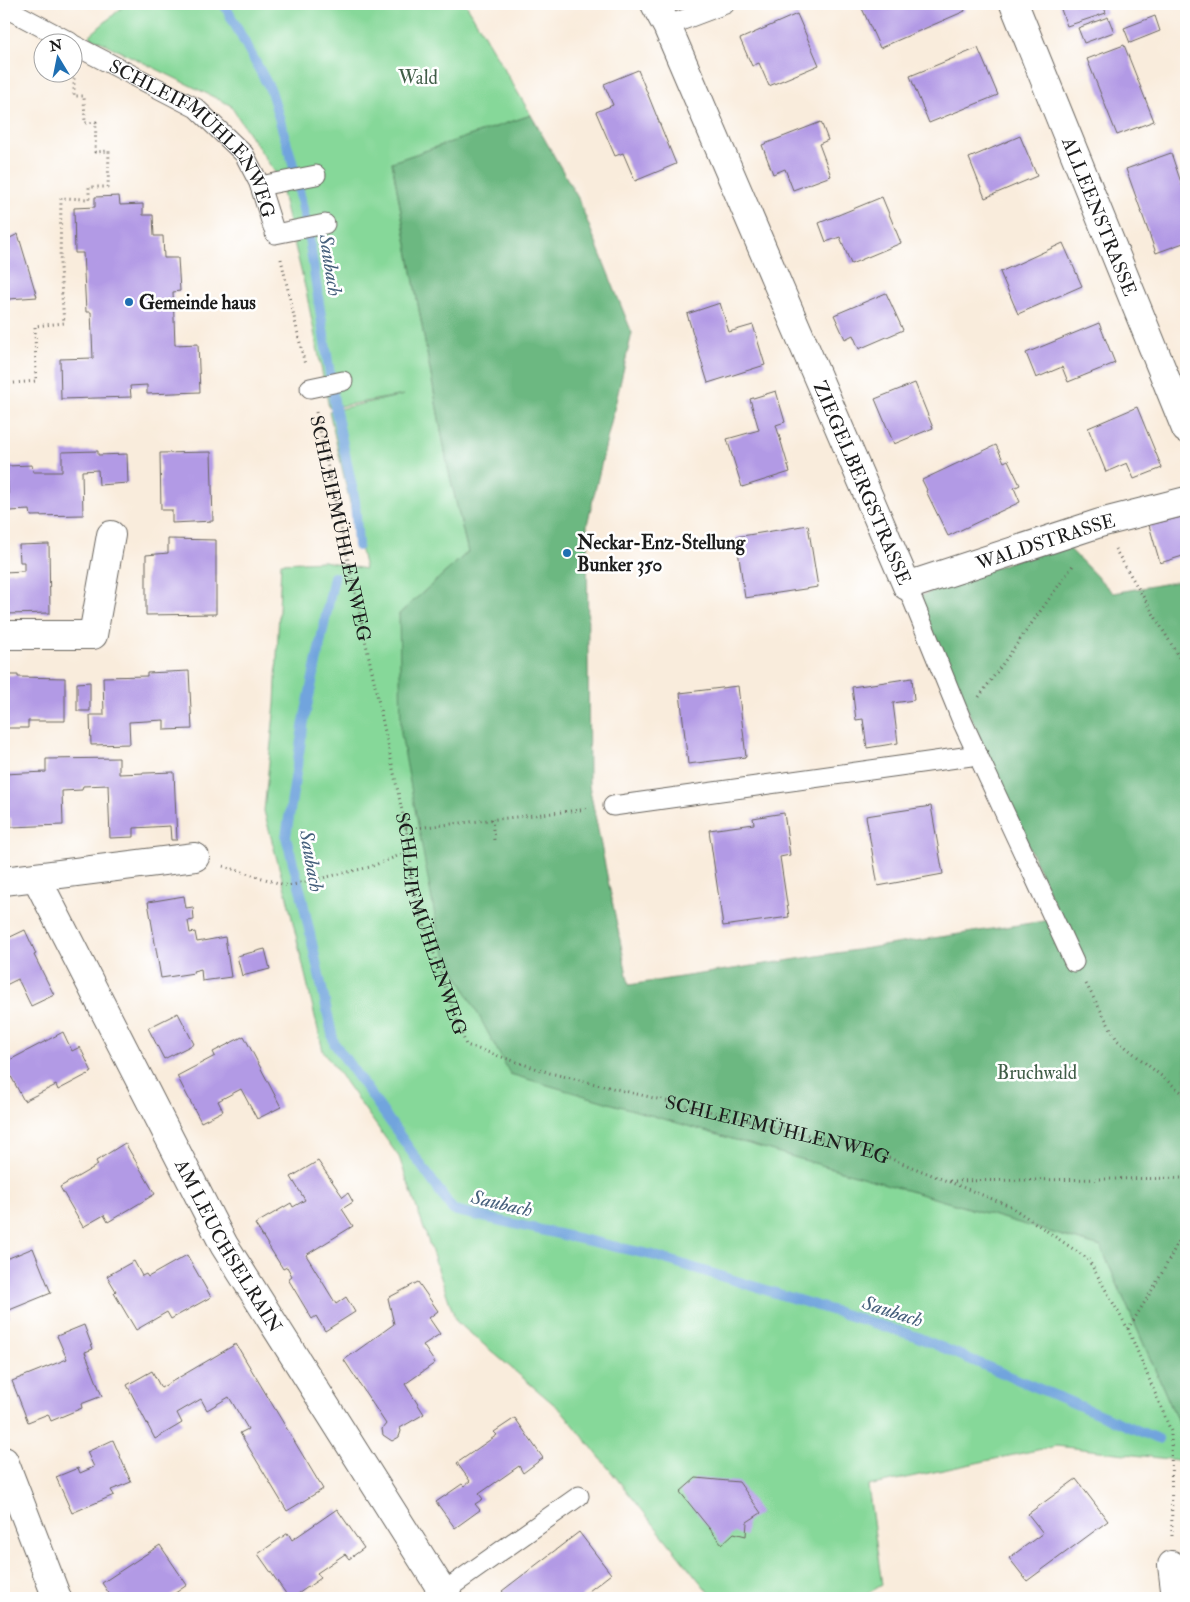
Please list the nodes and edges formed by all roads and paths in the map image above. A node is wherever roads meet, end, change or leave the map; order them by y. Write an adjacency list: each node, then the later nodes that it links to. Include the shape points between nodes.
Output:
1 (725, 4): 4 (lane)
2 (1014, 4): 13 (street, ALLEENSTRASSE)
3 (4, 8): 5 (lane, SCHLEIFMÜHLENWEG)
4 (661, 15): 18 (street, ZIEGELBERGSTRASSE)
5 (51, 32)
6 (82, 48): 9 (lane, SCHLEIFMÜHLENWEG, via 196,108 244,154)
7 (73, 82): 12 (path, via 74,96 84,96 86,123 96,122 95,152 109,151 108,187 89,187 89,198 61,198 60,268 64,323 36,326 36,381)
8 (304, 178): 9 (lane)
9 (260, 186): 11 (lane, SCHLEIFMÜHLENWEG)
10 (313, 226): 11 (lane)
11 (274, 230): 25 (path, SCHLEIFMÜHLENWEG, via 329,384 343,533)
12 (4, 384)
13 (1186, 429)
14 (1186, 501): 15 (street, WALDSTRASSE)
15 (1100, 523): 18 (street, WALDSTRASSE); 20 (path)
16 (111, 535): 19 (street, via 93,635)
17 (1075, 562): 21 (path)
18 (907, 586): 21 (lane, ZIEGELBERGSTRASSE)
19 (4, 635)
20 (1186, 669)
21 (962, 721): 22 (lane, ZIEGELBERGSTRASSE)
22 (978, 755): 23 (lane); 31 (lane, ZIEGELBERGSTRASSE)
23 (613, 806): 24 (path)
24 (492, 819): 25 (path); 26 (path)
25 (406, 829): 27 (path, SCHLEIFMÜHLENWEG)
26 (494, 840)
27 (410, 851): 28 (path, via 370,867 288,886); 34 (path, SCHLEIFMÜHLENWEG, via 412,888 466,1045 550,1072 869,1150)
28 (195, 857): 29 (street)
29 (36, 877): 30 (street); 40 (street, AM LEUCHSELRAIN, via 224,1245)
30 (4, 881)
31 (1074, 962): 32 (path, via 1117,1040)
32 (1186, 1096)
33 (1186, 1178): 34 (path)
34 (947, 1181): 36 (path, SCHLEIFMÜHLENWEG, via 1010,1206 1088,1259)
35 (1186, 1222): 36 (path, via 1156,1284)
36 (1128, 1329): 39 (path, SCHLEIFMÜHLENWEG, via 1171,1431)
37 (4, 1461): 41 (street)
38 (579, 1496): 40 (lane)
39 (1172, 1565): 42 (street)
40 (445, 1595)
41 (57, 1598)
42 (1176, 1598)

